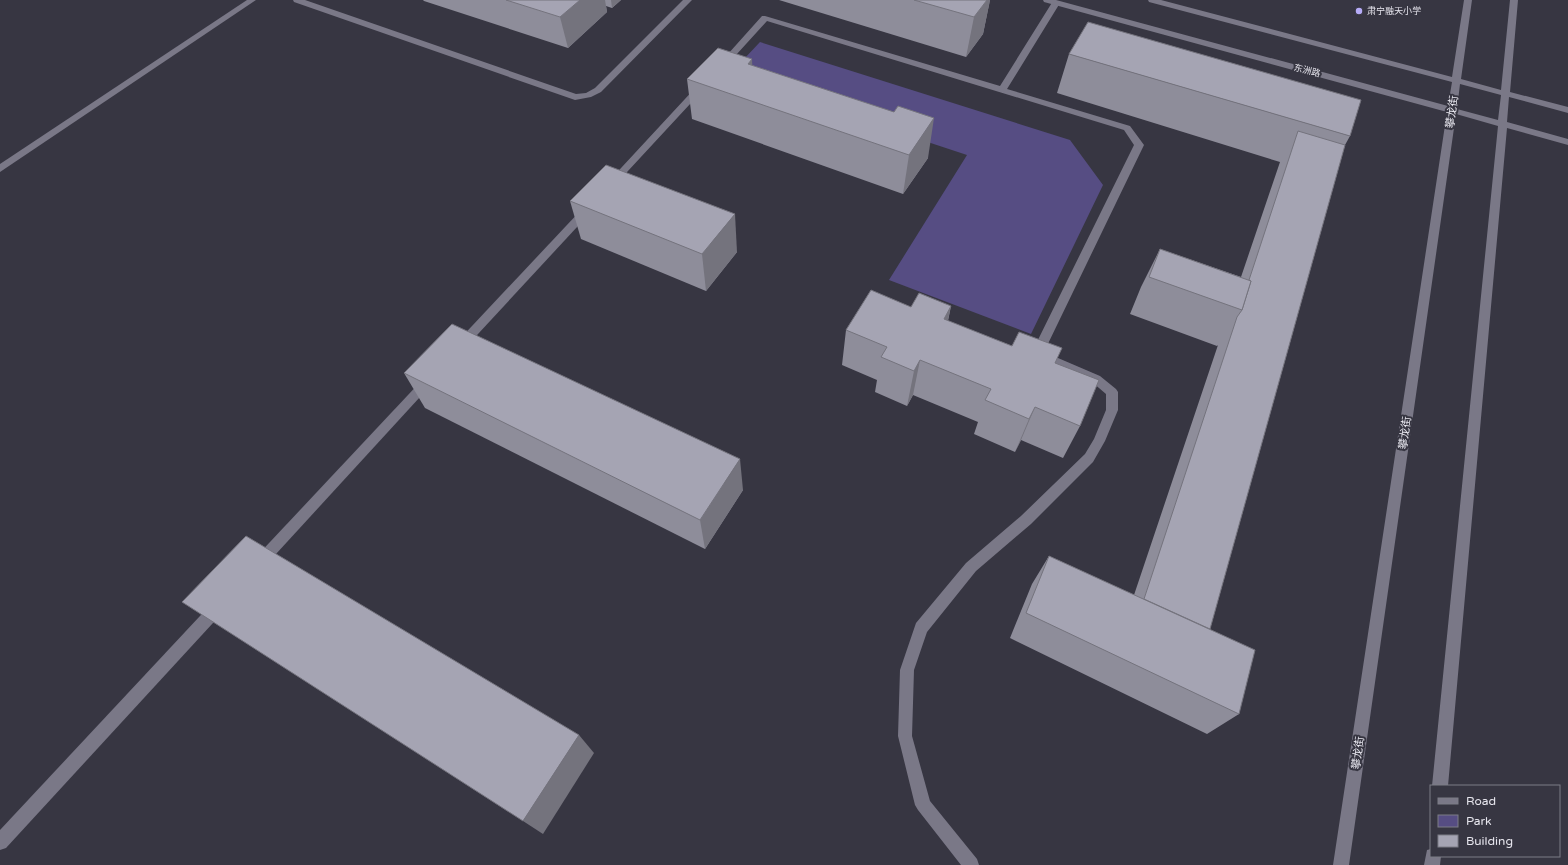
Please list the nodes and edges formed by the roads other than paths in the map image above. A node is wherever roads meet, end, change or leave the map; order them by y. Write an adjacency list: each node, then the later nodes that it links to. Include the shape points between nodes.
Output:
1 (252, 0): 18 (street)
2 (297, 0): 3 (street, via 575,97 598,90)
3 (688, 0)
4 (1047, 0): 8 (street, 东洲路)
5 (1152, 0): 10 (street)
6 (1468, 0): 10 (street, 攀龙街)
7 (1514, 0): 13 (street)
8 (1056, 3): 12 (street); 14 (street, 东洲路)
9 (716, 71): 12 (street, via 765,18)
10 (1456, 80): 13 (street); 14 (street, 攀龙街)
11 (705, 83): 19 (street)
12 (1002, 90): 27 (street, via 1127,128 1140,145 1037,354 1096,379 1112,392 1112,410 1099,441 1089,458 1026,520 971,567 921,628 907,670 905,736 923,805)
13 (1505, 93): 15 (street); 16 (street)
14 (1452, 110): 16 (street, 东洲路); 28 (street, 攀龙街)
15 (1568, 110)
16 (1503, 124): 17 (street, 东洲路); 25 (street)
17 (1568, 142)
18 (0, 169)
19 (602, 194)
20 (591, 205): 21 (street)
21 (456, 351)
22 (434, 375): 23 (street)
23 (255, 568)
24 (228, 597): 26 (street)
25 (1440, 785)
26 (0, 842)
27 (971, 865)
28 (1341, 865)

